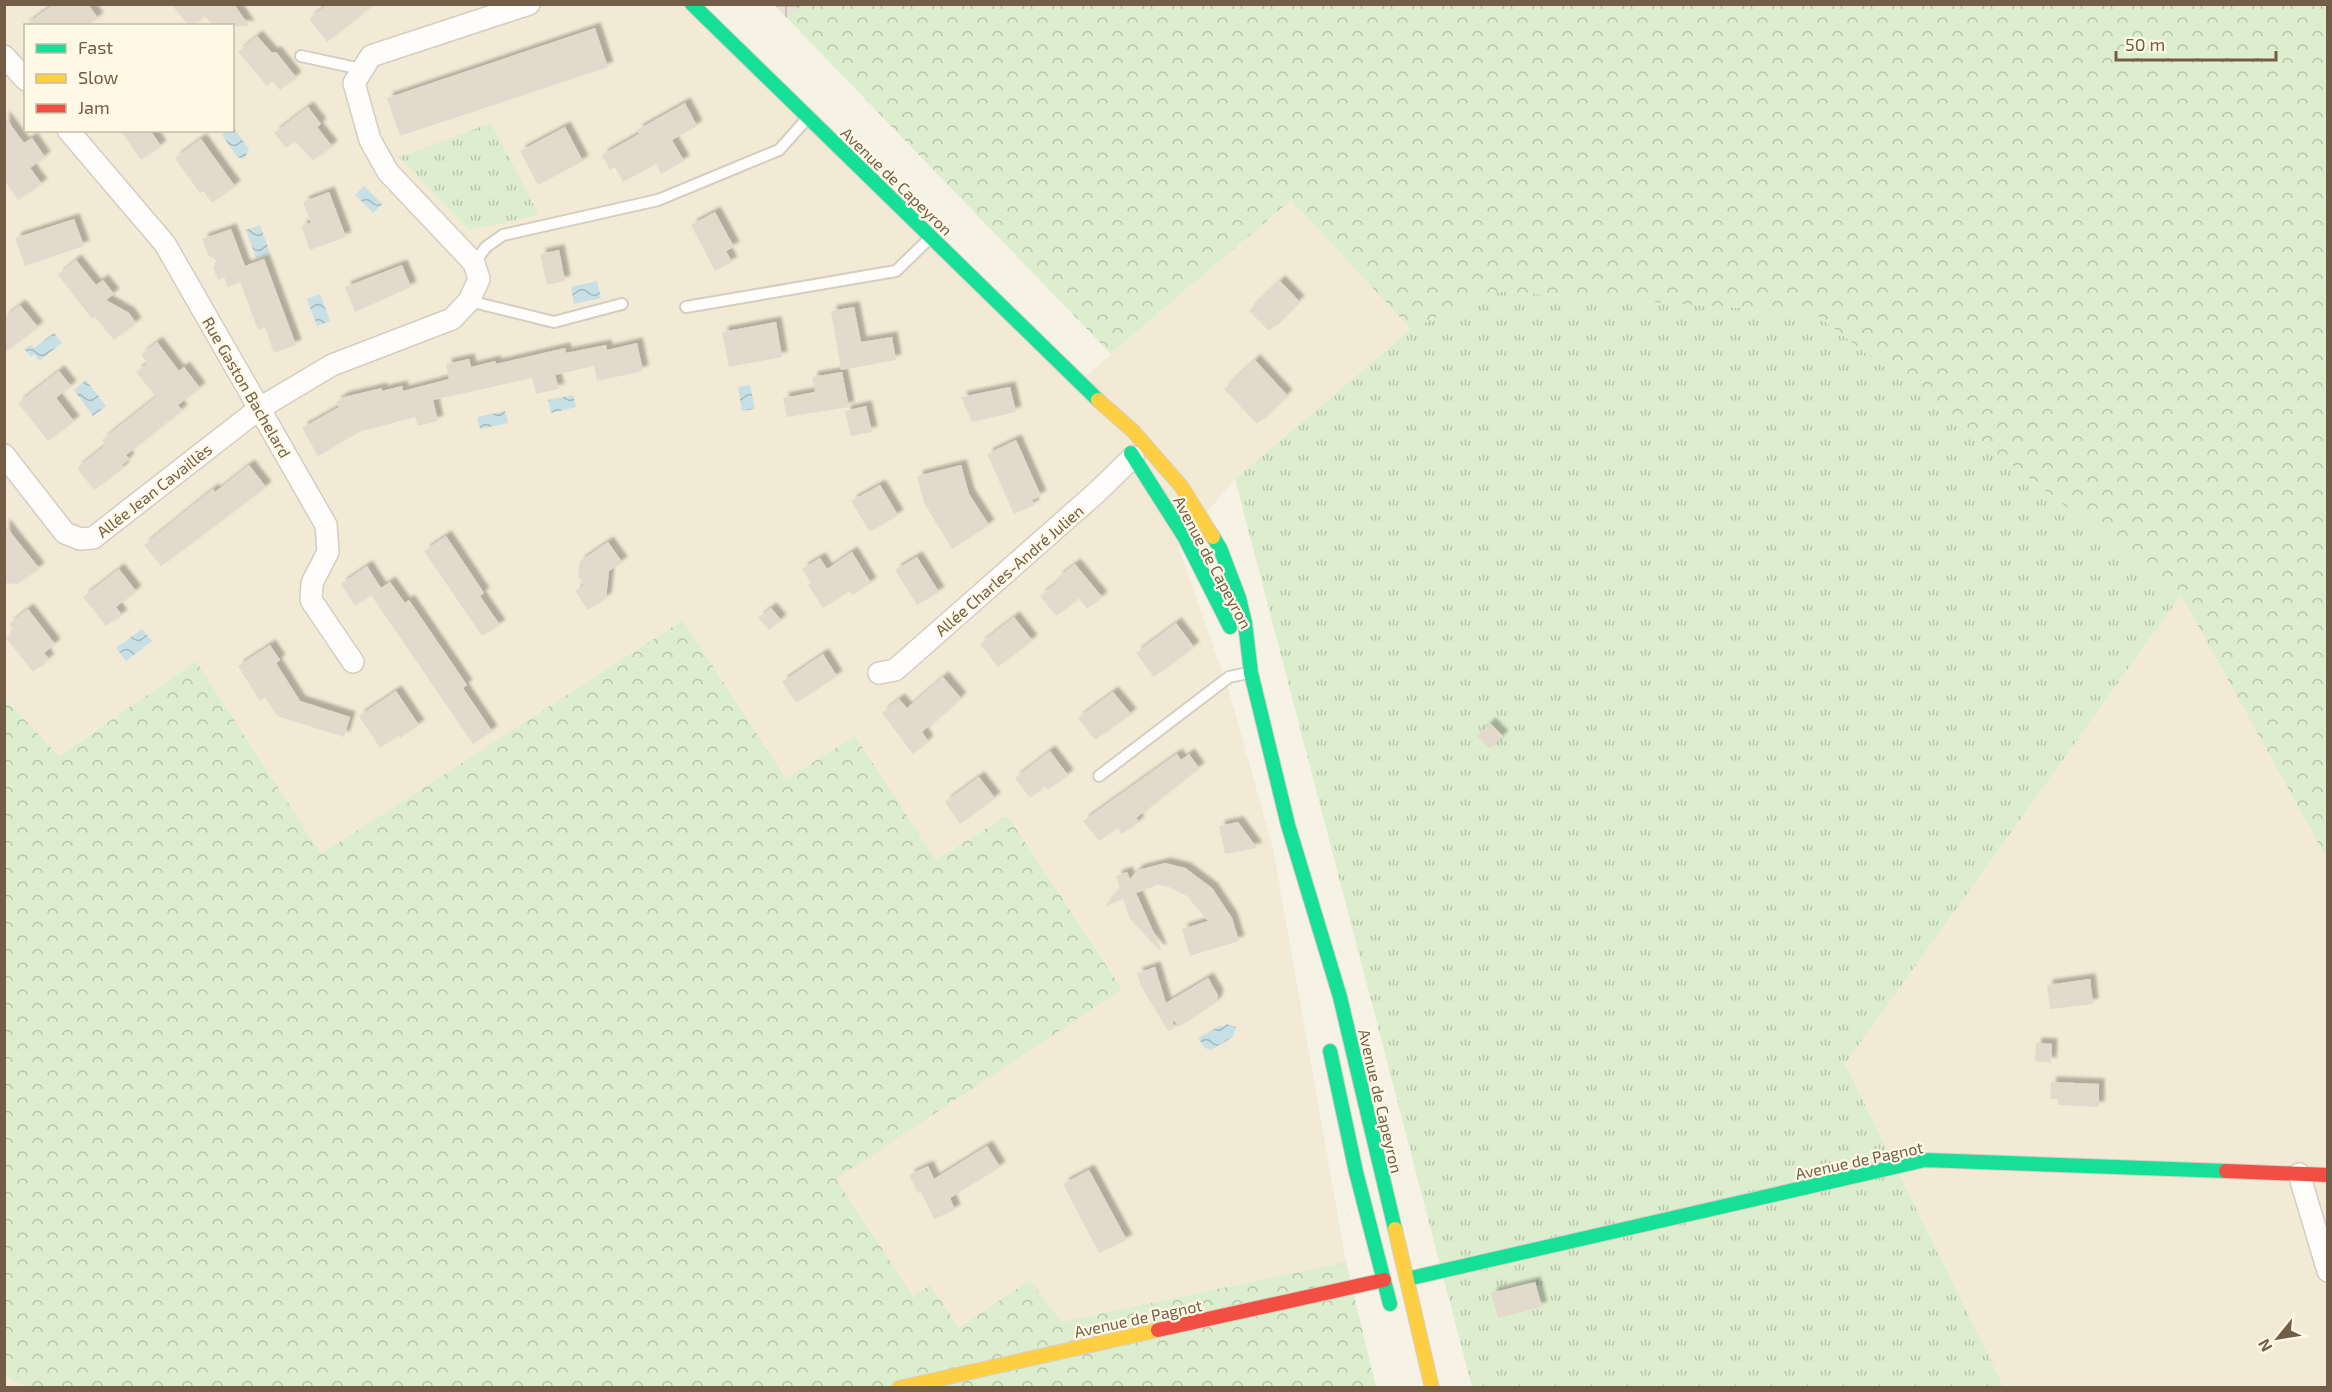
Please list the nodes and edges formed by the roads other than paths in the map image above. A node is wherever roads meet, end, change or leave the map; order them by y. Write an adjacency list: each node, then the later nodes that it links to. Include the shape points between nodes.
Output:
1 (529, 4): 5 (street, via 371,56)
2 (692, 4): 7 (main road, Avenue de Capeyron)
3 (4, 56): 6 (street)
4 (301, 56): 5 (lane)
5 (361, 69): 10 (street, via 354,83 370,140 383,164)
6 (24, 78)
7 (807, 118): 9 (main road, Avenue de Capeyron); 10 (lane, via 779,150 658,200 503,235 486,247)
8 (70, 132): 15 (street, Rue Gaston Bachelard, via 165,244)
9 (932, 237): 13 (lane, via 896,271); 14 (main road, Avenue de Capeyron)
10 (474, 263): 11 (street, via 479,279)
11 (469, 301): 12 (lane, via 554,321); 15 (street, Allée Jean Cavaillès, via 452,319 332,365)
12 (622, 304)
13 (686, 307)
14 (1078, 383): 17 (main road, Avenue de Capeyron); 20 (main road, Avenue de Capeyron, via 1158,457 1207,525 1239,598)
15 (260, 408): 16 (street, Allée Jean Cavaillès, via 93,538 80,539 65,533); 18 (street, Rue Gaston Bachelard, via 326,525 328,552 312,583 311,600)
16 (4, 455)
17 (1133, 457): 19 (street, Allée Charles-André Julien, via 895,670); 20 (main road, Avenue de Capeyron, via 1185,538)
18 (353, 662)
19 (879, 673)
20 (1251, 673): 21 (lane, via 1229,677); 22 (main road, Avenue de Capeyron)
21 (1099, 776)
22 (1288, 825): 23 (main road, Avenue de Capeyron); 28 (main road, Avenue de Capeyron, via 1340,997)
23 (1308, 942)
24 (1326, 1035): 29 (main road)
25 (2299, 1174): 26 (main road, Avenue de Pagnot); 27 (street); 28 (main road, Avenue de Pagnot, via 1925,1160)
26 (2328, 1175)
27 (2328, 1271)
28 (1407, 1279): 32 (main road, Avenue de Capeyron)
29 (1384, 1280): 30 (main road); 31 (main road, Avenue de Pagnot)
30 (1393, 1315)
31 (899, 1388)
32 (1432, 1388)

